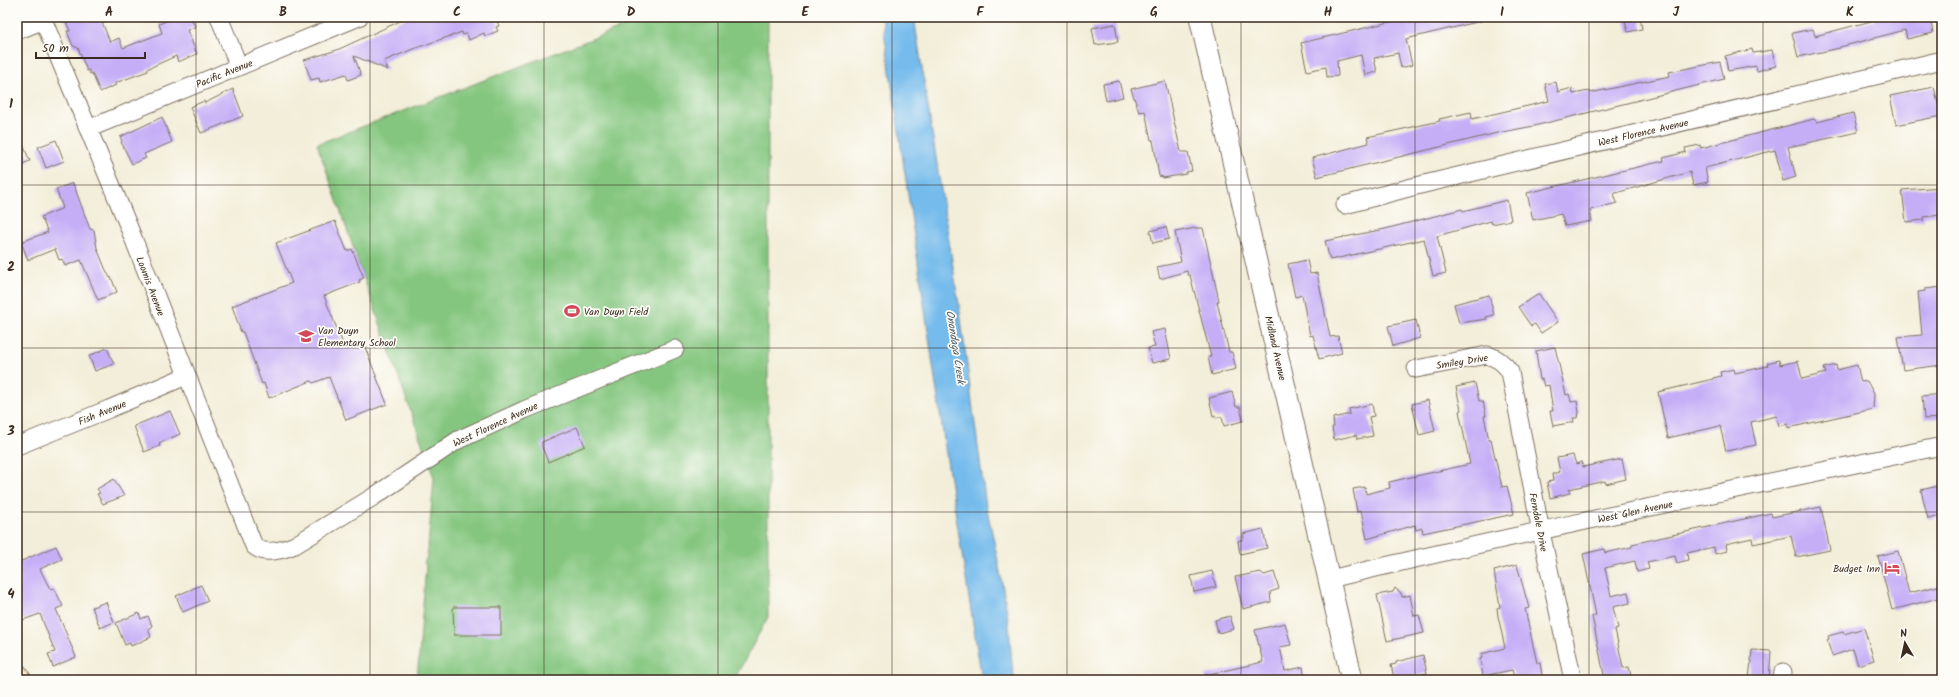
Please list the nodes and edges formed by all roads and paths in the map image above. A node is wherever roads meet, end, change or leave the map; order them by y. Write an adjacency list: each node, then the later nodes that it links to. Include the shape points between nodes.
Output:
1 (219, 17): 7 (street)
2 (359, 17): 7 (street, Pacific Avenue)
3 (1200, 17): 18 (street, Midland Avenue)
4 (43, 19): 5 (street); 8 (street, Loomis Avenue)
5 (17, 31)
6 (1942, 60): 9 (street, West Florence Avenue)
7 (239, 68): 8 (street, Pacific Avenue)
8 (88, 129): 13 (street, Loomis Avenue)
9 (1345, 205)
10 (676, 349): 17 (street, West Florence Avenue, via 524,410 458,440 295,545)
11 (1505, 364): 12 (street, Smiley Drive, via 1487,355); 16 (street, Ferndale Drive, via 1510,372)
12 (1416, 369)
13 (186, 376): 14 (street, Fish Avenue); 17 (street, Loomis Avenue, via 254,546)
14 (17, 446)
15 (1942, 446): 16 (street, West Glen Avenue)
16 (1541, 532): 18 (street, West Glen Avenue); 22 (street, Ferndale Drive)
17 (263, 551)
18 (1330, 579): 21 (street, Midland Avenue)
19 (17, 675): 20 (main road)
20 (20, 680)
21 (1352, 680)
22 (1573, 680)

